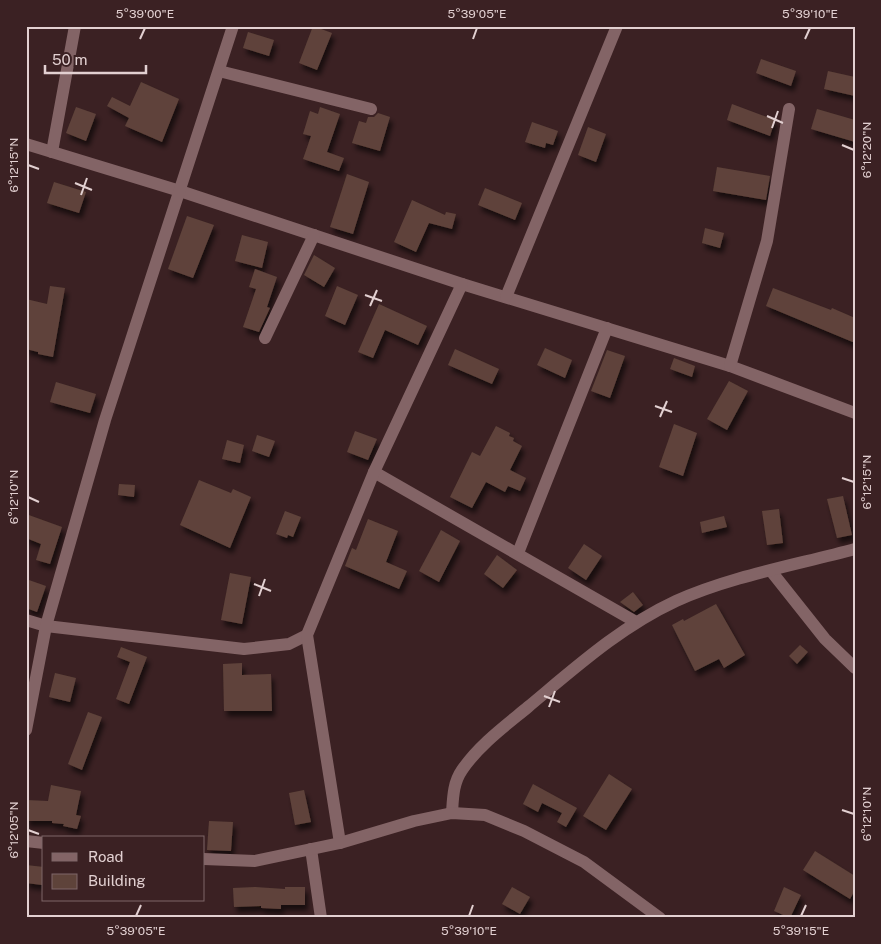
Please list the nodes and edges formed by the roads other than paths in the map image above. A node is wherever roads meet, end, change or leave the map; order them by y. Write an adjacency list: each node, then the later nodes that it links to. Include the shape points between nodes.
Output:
1 (75, 26): 8 (street)
2 (234, 26): 4 (street)
3 (617, 26): 12 (street)
4 (219, 70): 5 (street); 9 (street)
5 (371, 109)
6 (789, 109): 15 (street, via 767,241)
7 (26, 144): 8 (street)
8 (52, 152): 9 (street)
9 (180, 192): 10 (street); 23 (street, via 105,420)
10 (314, 235): 11 (street); 14 (street)
11 (462, 284): 12 (street); 17 (street)
12 (506, 297): 13 (street)
13 (607, 328): 15 (street); 19 (street)
14 (265, 338)
15 (730, 366): 16 (street)
16 (855, 414)
17 (374, 472): 19 (street); 24 (street)
18 (855, 549): 20 (street)
19 (518, 553): 22 (street)
20 (771, 571): 22 (street, via 677,601); 25 (street, via 825,639)
21 (26, 620): 23 (street)
22 (636, 622): 27 (street, via 590,654 484,744 462,770 454,788)
23 (46, 626): 24 (street, via 244,649 289,644); 26 (street)
24 (307, 635): 29 (street)
25 (855, 668)
26 (26, 730)
27 (452, 814): 29 (street); 34 (street, via 485,815 524,831 584,862)
28 (26, 841): 30 (street)
29 (340, 842): 31 (street)
30 (42, 843)
31 (311, 849): 32 (street, via 254,861); 33 (street)
32 (205, 860)
33 (322, 918)
34 (660, 918)

